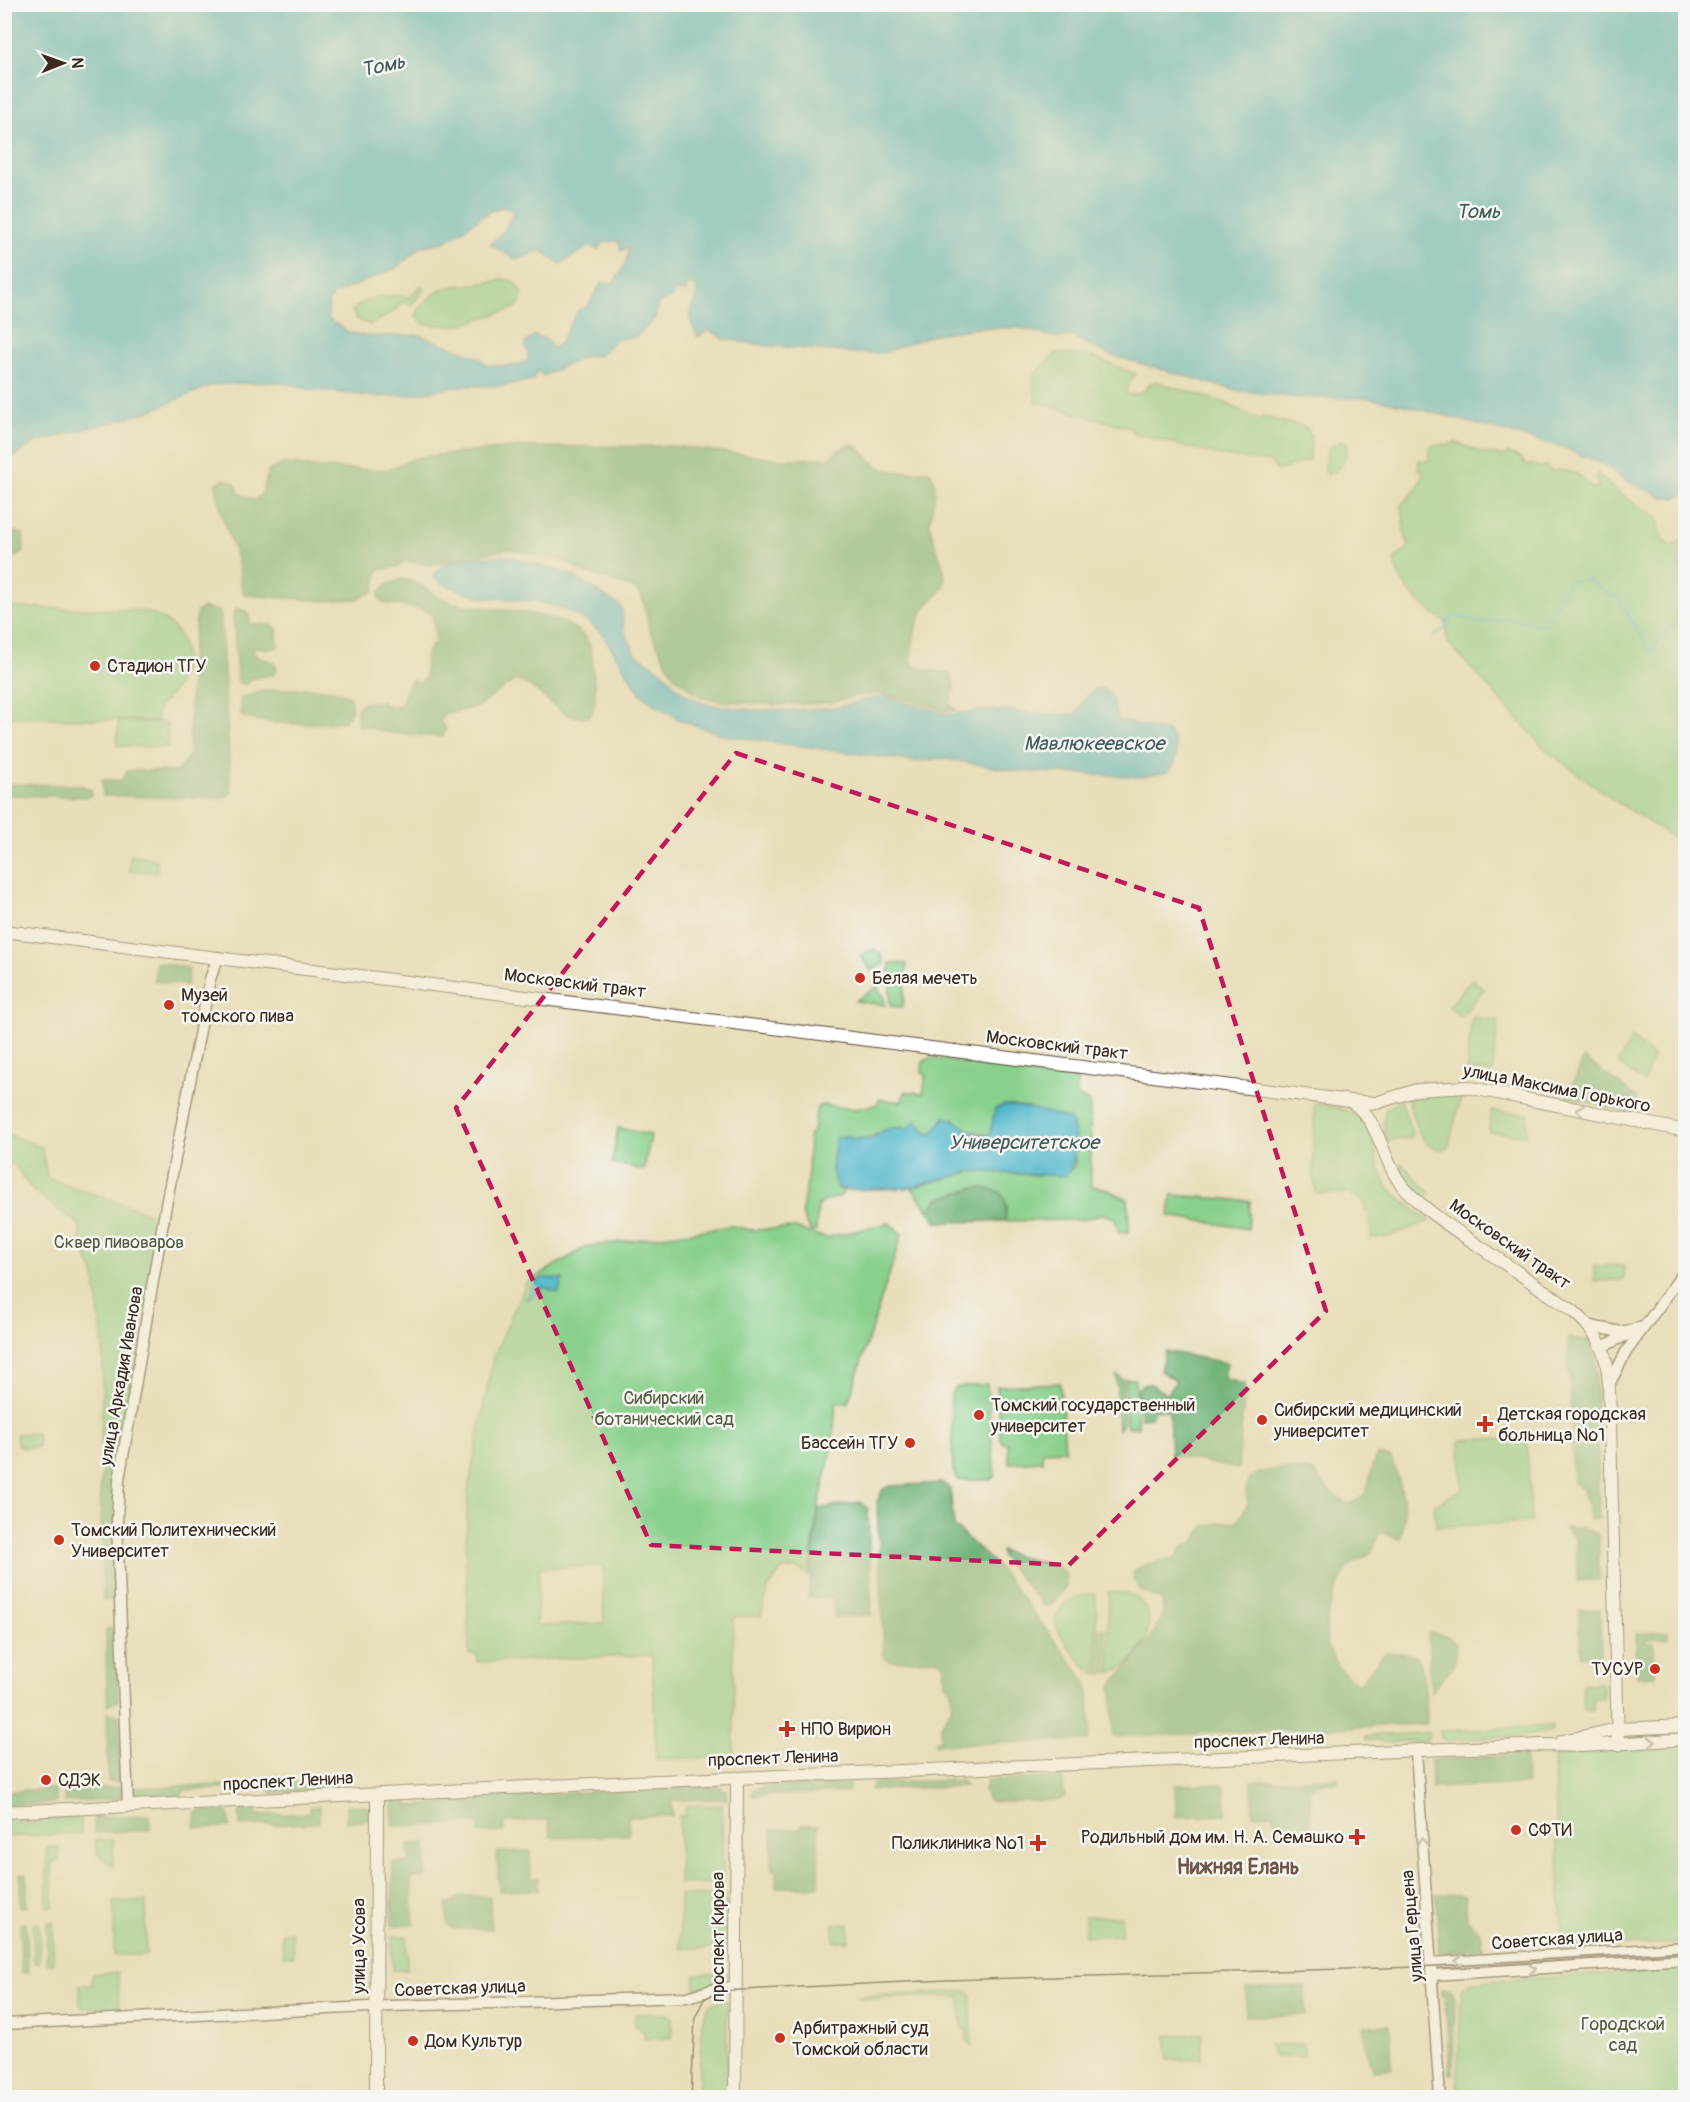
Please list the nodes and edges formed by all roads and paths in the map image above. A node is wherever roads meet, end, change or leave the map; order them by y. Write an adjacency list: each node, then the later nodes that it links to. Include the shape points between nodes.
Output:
1 (4, 931): 2 (main road, Московский тракт)
2 (218, 957): 4 (main road, Московский тракт); 21 (street, улица Аркадия Иванова, via 210,979 180,1129 119,1480 117,1522)
3 (1386, 1100): 4 (main road, улица Максима Горького); 5 (main road); 6 (main road, улица Максима Горького, one-way to 3, via 1467,1087 1423,1089)
4 (1351, 1101): 5 (main road, Московский тракт)
5 (1376, 1128): 8 (main road, Московский тракт, via 1393,1171 1413,1196)
6 (1686, 1131)
7 (1686, 1269): 9 (street)
8 (1590, 1326): 9 (street, via 1611,1332); 10 (main road, Московский тракт)
9 (1639, 1329): 10 (street); 11 (street)
10 (1604, 1350): 11 (street, via 1616,1356); 12 (main road, Московский тракт)
11 (1626, 1352): 12 (street)
12 (1609, 1385): 14 (main road, Московский тракт)
13 (1686, 1726): 14 (main road, проспект Ленина)
14 (1618, 1729): 16 (main road, Московский тракт); 17 (main road, проспект Ленина)
15 (1686, 1739): 16 (main road, проспект Ленина, one-way to 15)
16 (1618, 1744): 17 (main road, проспект Ленина)
17 (1544, 1745): 18 (main road, проспект Ленина)
18 (1416, 1751): 19 (main road, проспект Ленина); 25 (street, улица Герцена, one-way to 18)
19 (737, 1778): 20 (main road, проспект Ленина); 27 (main road, проспект Кирова)
20 (377, 1795): 21 (main road, проспект Ленина); 28 (main road, улица Усова)
21 (128, 1806): 22 (main road, проспект Ленина)
22 (4, 1812)
23 (1686, 1947): 25 (street, Советская улица, one-way to 25)
24 (1686, 1959): 26 (street, Советская улица, one-way to 24)
25 (1430, 1963): 26 (street, улица Герцена)
26 (1432, 1976): 32 (street, улица Герцена)
27 (735, 1988): 28 (street, Советская улица, via 687,1997); 31 (main road, проспект Кирова)
28 (377, 2007): 29 (street, Советская улица); 30 (main road, улица Усова)
29 (4, 2024)
30 (376, 2097)
31 (735, 2097)
32 (1440, 2097)

